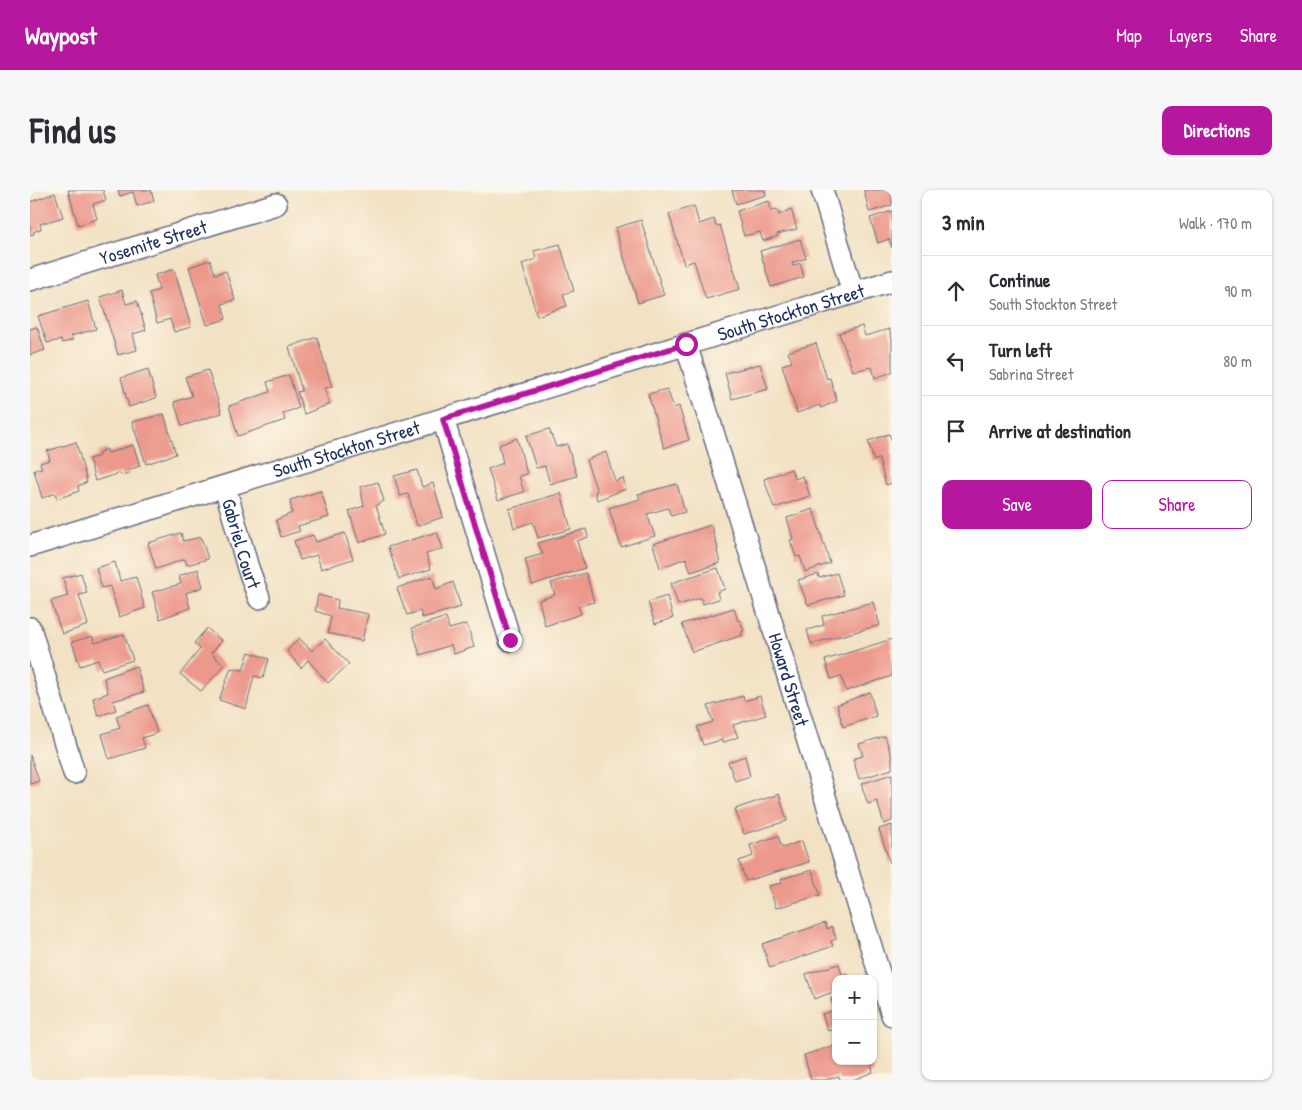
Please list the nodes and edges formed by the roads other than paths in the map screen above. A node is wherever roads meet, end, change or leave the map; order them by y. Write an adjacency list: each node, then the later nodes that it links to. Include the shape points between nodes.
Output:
1 (822, 190): 5 (street)
2 (276, 204): 3 (street, Yosemite Street)
3 (30, 280)
4 (892, 281): 5 (street, South Stockton Street)
5 (853, 293): 6 (street, South Stockton Street)
6 (686, 344): 7 (street, South Stockton Street); 14 (street, Howard Street)
7 (443, 419): 8 (street, South Stockton Street); 12 (street)
8 (225, 487): 9 (street, South Stockton Street); 10 (street, Gabriel Court)
9 (30, 546)
10 (259, 598)
11 (30, 628): 13 (street)
12 (510, 640)
13 (74, 773)
14 (892, 1016)

